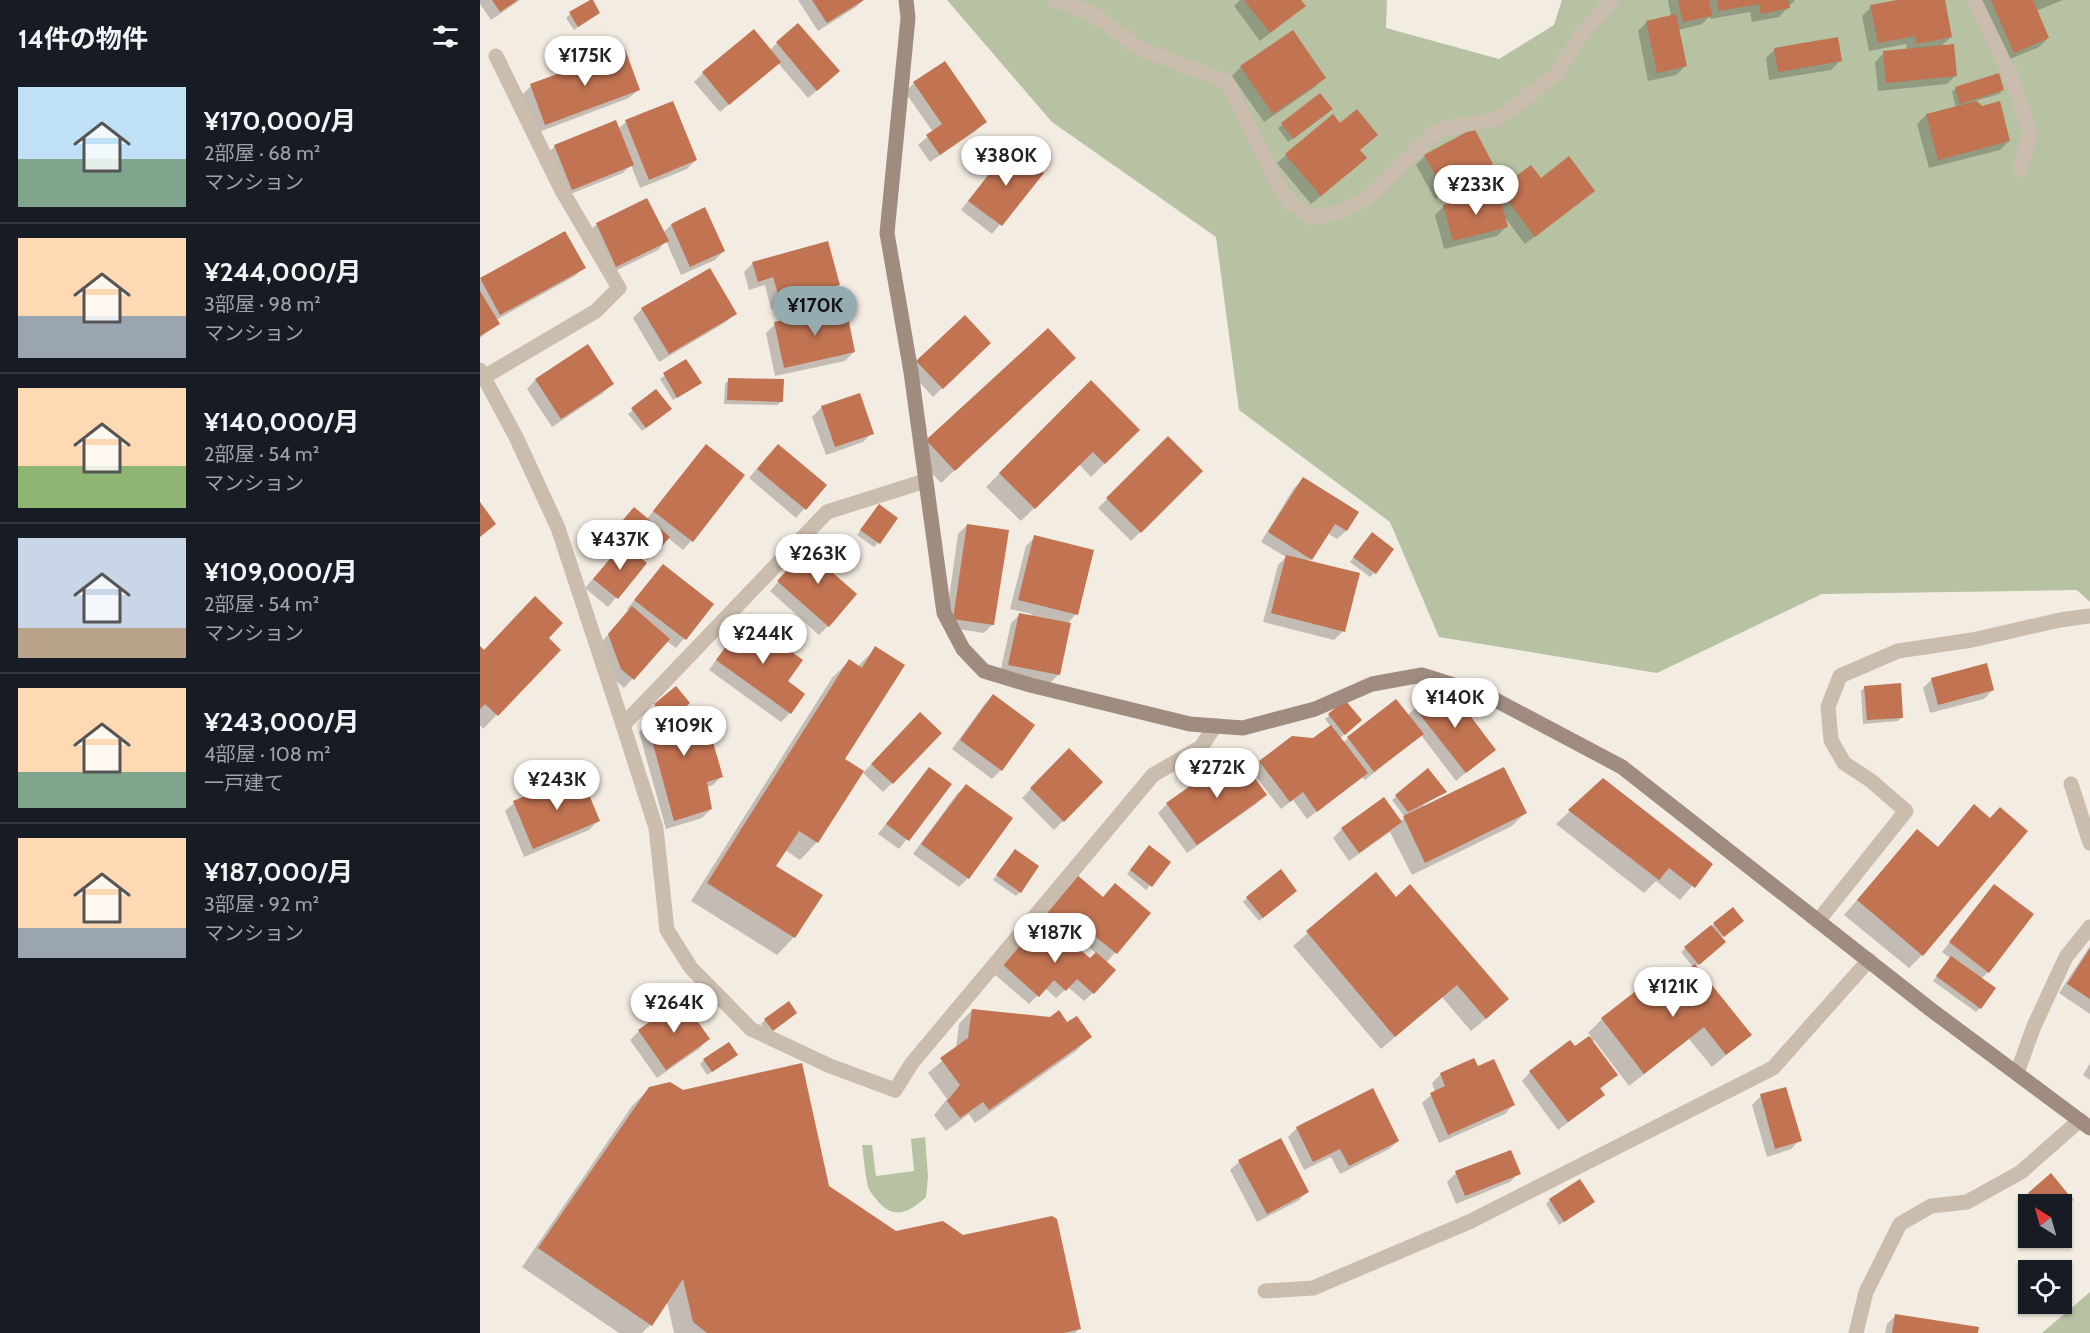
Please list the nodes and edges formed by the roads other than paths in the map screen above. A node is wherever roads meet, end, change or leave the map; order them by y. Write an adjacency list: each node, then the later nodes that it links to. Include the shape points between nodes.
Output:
1 (906, 0): 8 (street, via 908,18 887,233)
2 (1055, 0): 3 (street, via 1091,13 1139,48 1227,82 1275,180 1290,202 1311,217 1337,213 1366,199 1438,130 1499,118 1556,74 1583,32)
3 (1612, 0)
4 (1974, 0): 6 (street, via 2012,79 2030,133)
5 (496, 56): 7 (street, via 561,189 619,288 596,311)
6 (2020, 169)
7 (482, 374): 10 (street, via 558,528)
8 (925, 481): 10 (street, via 827,512); 11 (street, via 944,613 963,649 984,671 1190,724)
9 (2090, 616): 14 (street, via 1898,651 1840,676 1828,707 1831,740 1844,763 1906,811)
10 (624, 725): 11 (street, via 656,828 667,930 691,968 751,1029 830,1066 895,1090 912,1063 1153,775 1201,747)
11 (1215, 726): 14 (street, via 1243,728 1315,709 1372,684 1422,675 1477,692 1622,767)
12 (2071, 784): 13 (street)
13 (2090, 843)
14 (1818, 921): 16 (street)
15 (2090, 927): 17 (street, via 2066,957)
16 (1869, 960): 17 (street); 19 (street, via 1773,1068 1469,1222 1313,1288)
17 (2017, 1073): 18 (street)
18 (2085, 1124): 20 (street, via 2021,1172 1967,1202 1931,1206 1900,1224 1866,1292)
19 (1265, 1291)
20 (1856, 1333)

